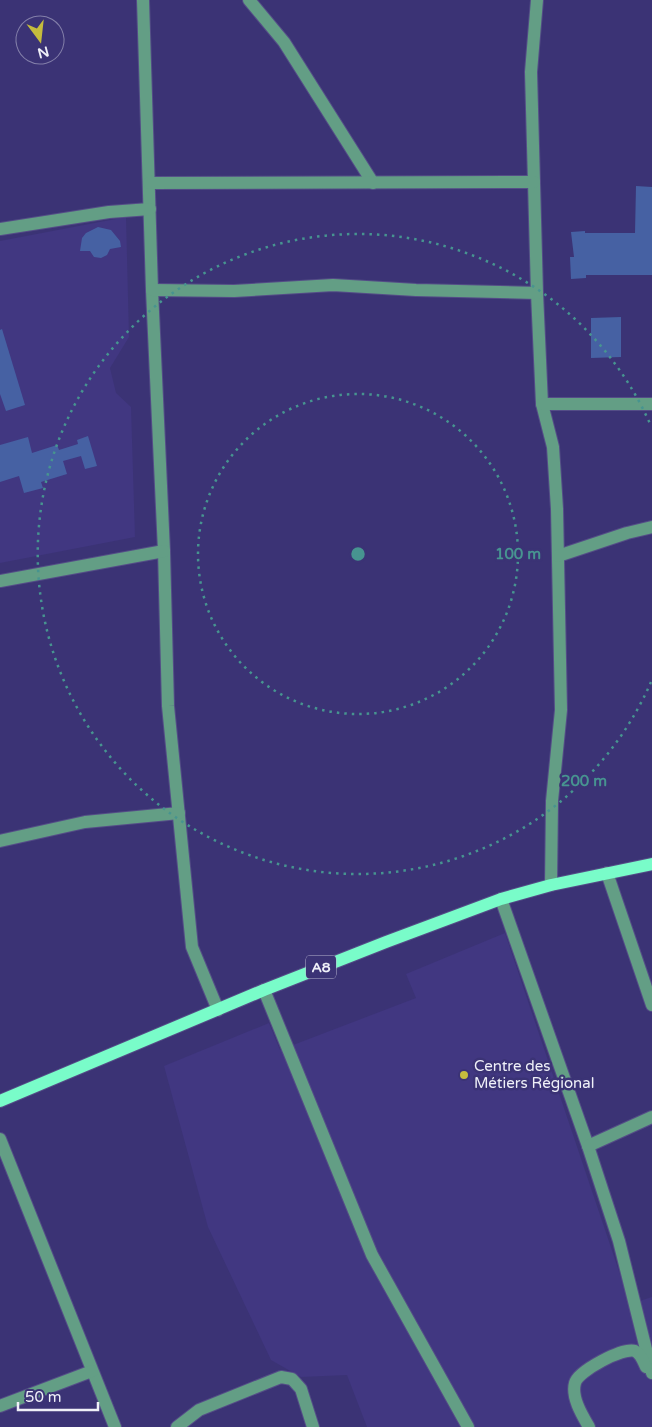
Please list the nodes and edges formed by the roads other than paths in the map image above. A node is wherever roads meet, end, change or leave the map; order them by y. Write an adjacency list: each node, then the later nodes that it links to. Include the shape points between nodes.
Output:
1 (143, 0): 6 (street)
2 (249, 0): 4 (street, via 284,42)
3 (537, 0): 5 (street, via 531,72)
4 (373, 182): 5 (street); 6 (street)
5 (534, 182): 10 (street)
6 (149, 183): 7 (street)
7 (150, 209): 8 (street); 9 (street)
8 (0, 229)
9 (152, 290): 10 (street, via 234,291 334,285); 14 (street)
10 (537, 293): 11 (street)
11 (542, 404): 12 (street); 15 (street, via 553,447)
12 (652, 404)
13 (652, 527): 15 (street)
14 (164, 551): 16 (street); 17 (street, via 168,706)
15 (558, 556): 21 (street, via 561,710 552,801)
16 (0, 581)
17 (179, 813): 18 (street, via 85,822); 25 (street, via 192,947)
18 (0, 841)
19 (652, 864): 20 (main road, A8)
20 (607, 873): 21 (main road, A8); 24 (street)
21 (551, 885): 22 (main road, A8)
22 (501, 899): 23 (main road, A8); 29 (street)
23 (264, 990): 25 (main road, A8); 37 (street, via 372,1255)
24 (652, 1005)
25 (218, 1010): 26 (main road, A8)
26 (0, 1101)
27 (652, 1117): 29 (street)
28 (0, 1140): 30 (street)
29 (588, 1146): 31 (street, via 619,1241)
30 (92, 1371): 33 (street); 34 (street)
31 (652, 1373)
32 (652, 1378): 38 (street, via 635,1351 607,1358 580,1375 574,1391)
33 (0, 1406)
34 (115, 1427)
35 (177, 1427): 36 (street, via 198,1410 282,1376 292,1379 301,1389)
36 (312, 1427)
37 (468, 1427)
38 (588, 1427)

